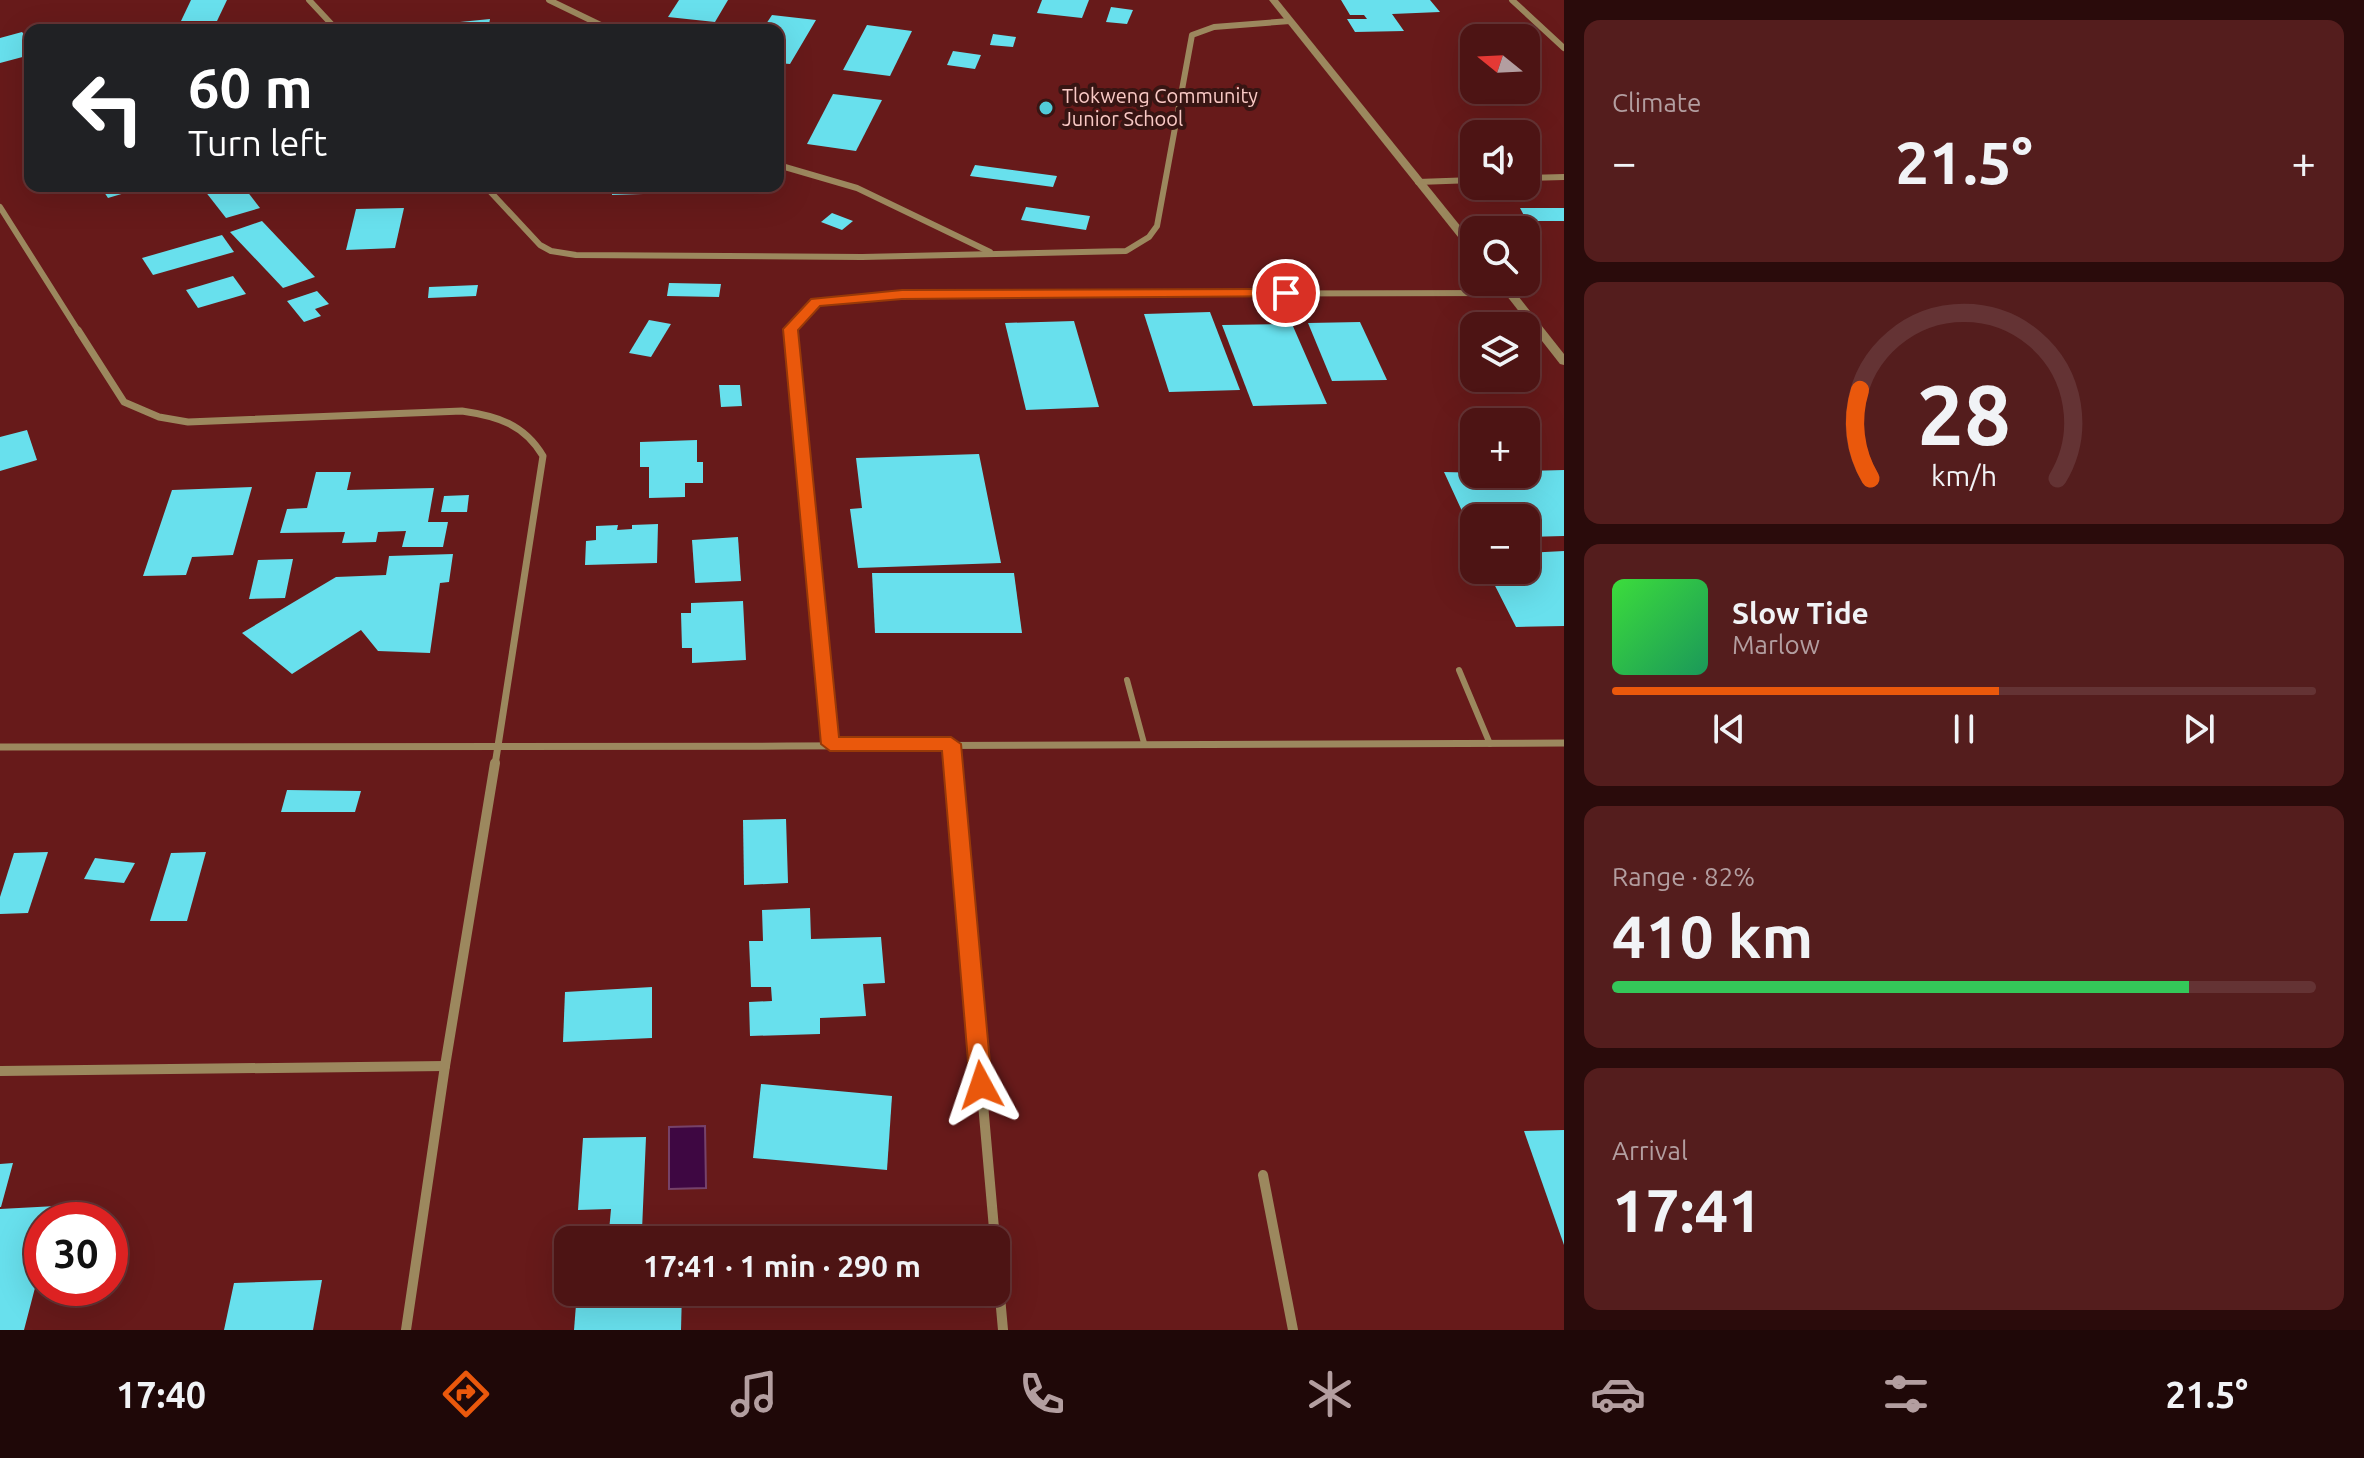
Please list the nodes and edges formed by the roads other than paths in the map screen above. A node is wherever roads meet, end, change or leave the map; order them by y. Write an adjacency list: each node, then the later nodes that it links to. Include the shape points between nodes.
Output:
1 (309, 0): 6 (street)
2 (549, 0): 7 (street)
3 (1273, 0): 5 (street)
4 (1512, 0): 8 (street)
5 (1290, 21): 13 (street); 17 (street, via 1214,27 1192,35 1157,226 1149,237 1126,251 1105,254)
6 (331, 24)
7 (599, 24)
8 (1564, 48)
9 (784, 167): 17 (street, via 857,188)
10 (1564, 177): 11 (street)
11 (1540, 178)
12 (1460, 180): 13 (street)
13 (1418, 182): 16 (street)
14 (491, 192): 17 (street, via 540,245 576,255)
15 (0, 207): 29 (street, via 124,402 140,410 188,422 462,411 493,416 535,439 543,456)
16 (1460, 233)
17 (994, 254)
18 (1460, 293): 25 (street, via 902,294 816,302 791,329)
19 (1512, 296): 20 (street)
20 (1564, 362)
21 (1459, 670): 27 (lane)
22 (1127, 680): 23 (lane)
23 (1144, 743): 26 (street); 27 (street)
24 (1564, 743): 27 (street)
25 (830, 744): 26 (street); 29 (street)
26 (951, 744): 33 (street)
27 (1490, 744)
28 (0, 747): 29 (street)
29 (497, 749): 30 (street)
30 (445, 1066): 31 (street); 35 (street)
31 (0, 1071)
32 (1263, 1175): 37 (street)
33 (994, 1226)
34 (1001, 1306): 36 (street)
35 (406, 1330)
36 (1003, 1330)
37 (1293, 1330)

